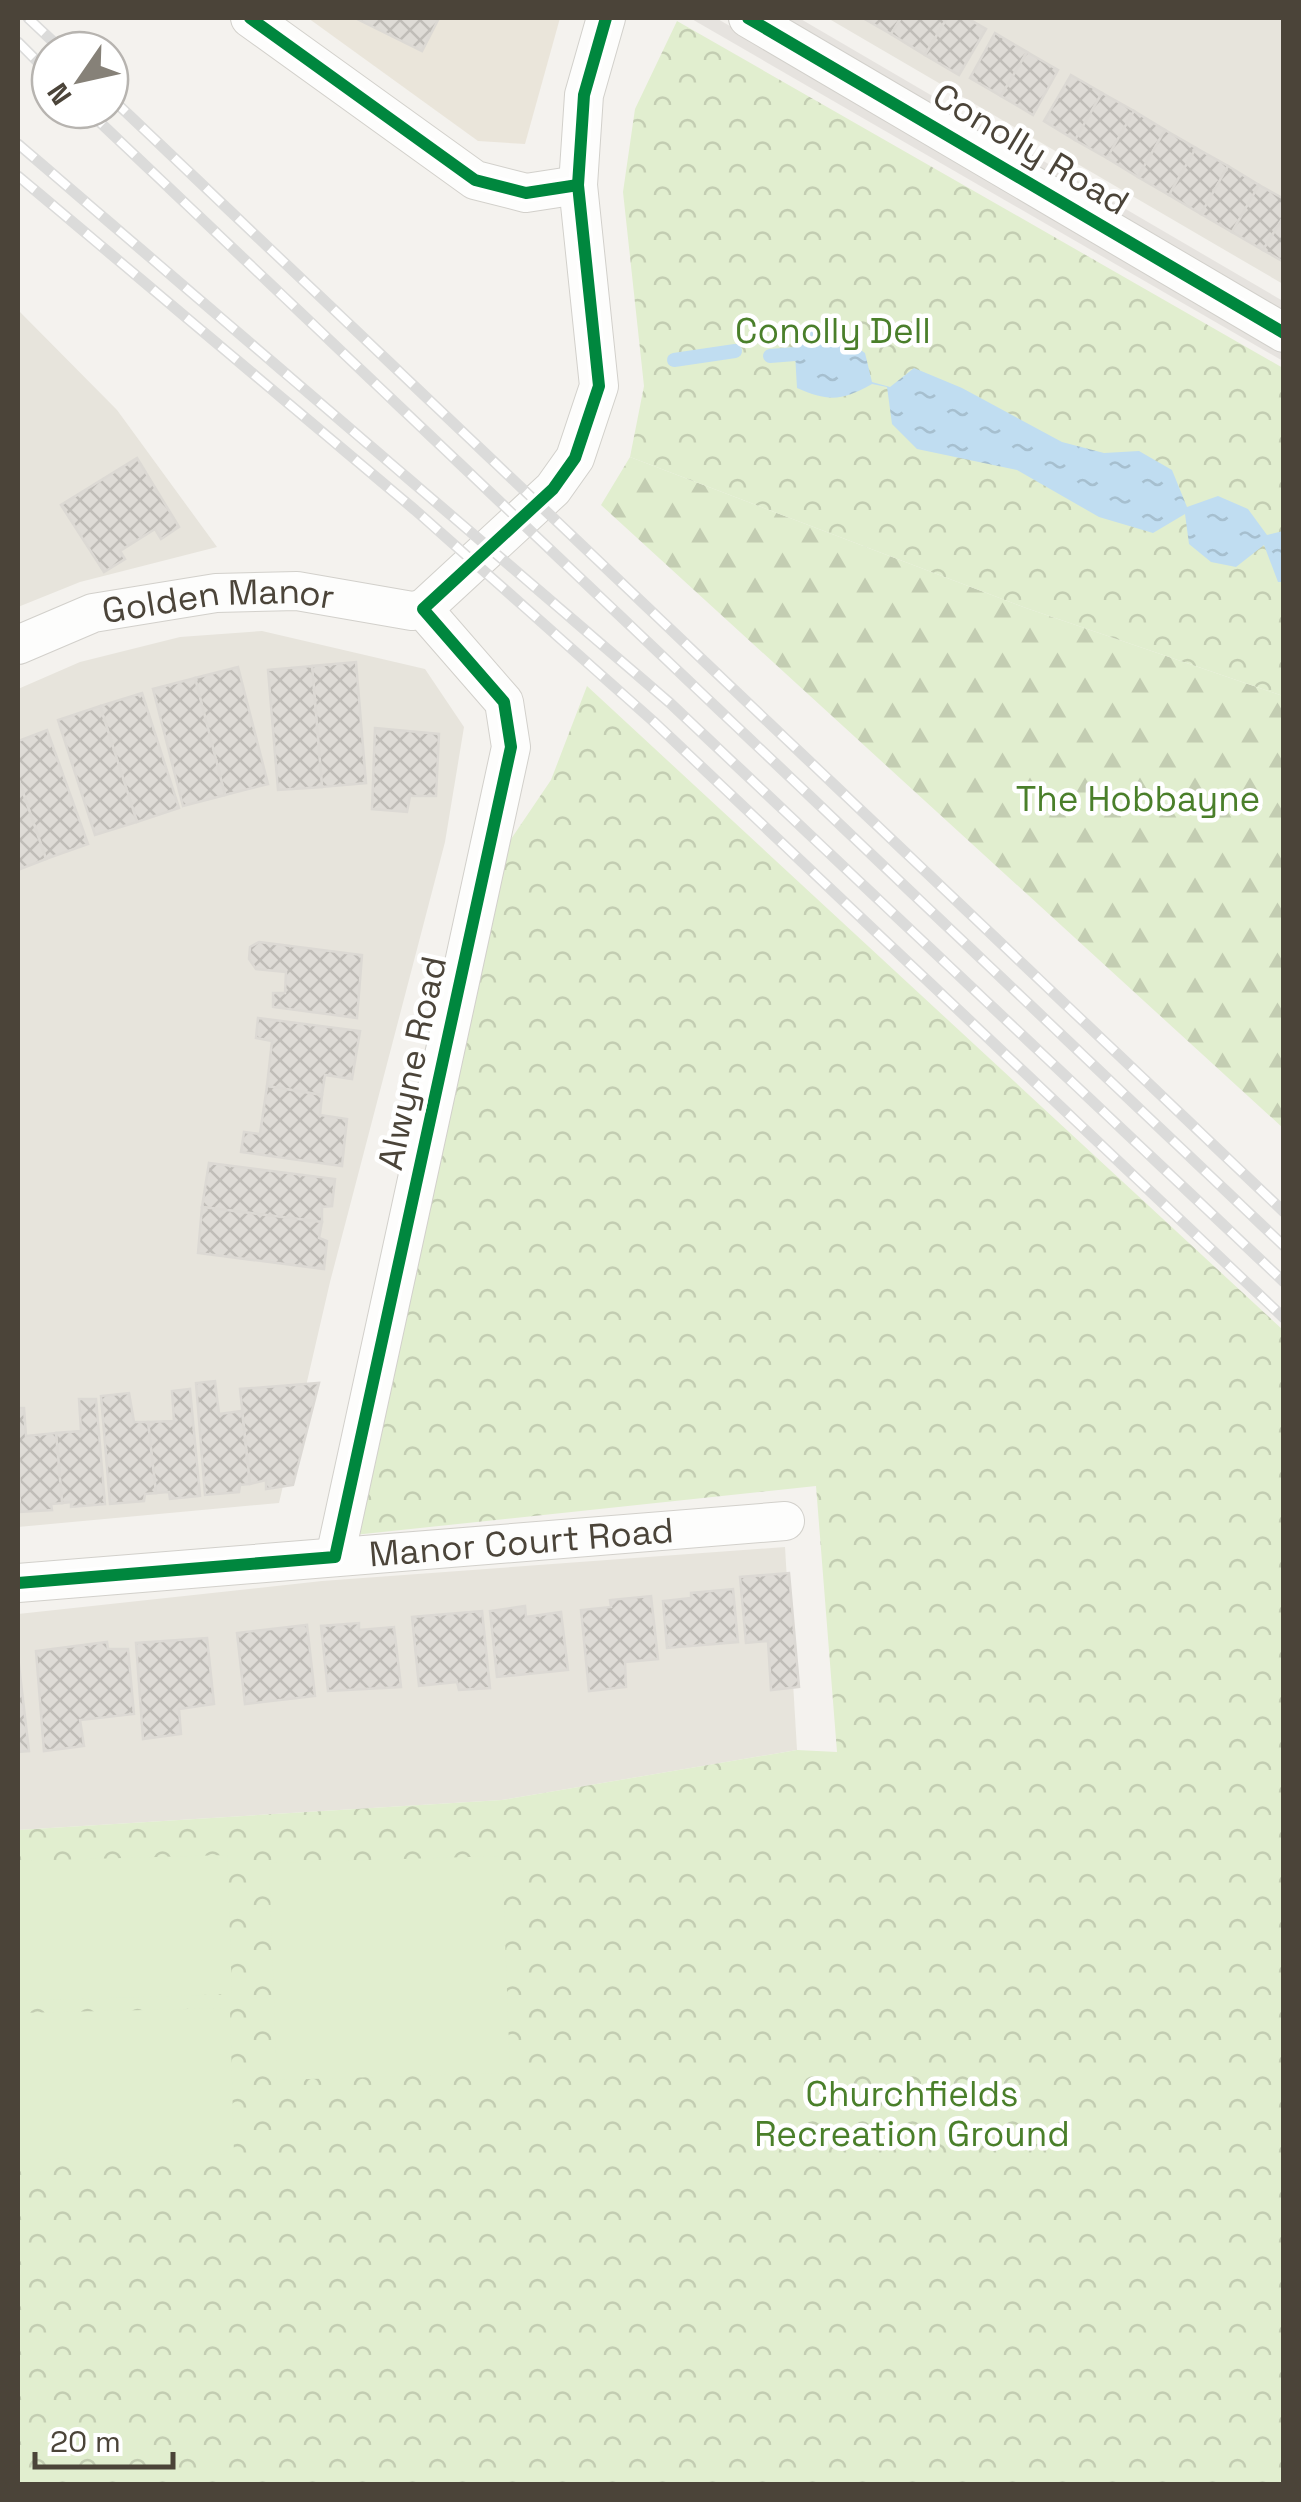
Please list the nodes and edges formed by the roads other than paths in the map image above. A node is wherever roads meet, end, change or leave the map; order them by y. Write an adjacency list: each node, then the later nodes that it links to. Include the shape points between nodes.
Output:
1 (250, 18): 4 (street, via 475,180 526,193)
2 (606, 18): 4 (street, via 584,96)
3 (748, 18): 5 (street, Conolly Road)
4 (578, 185): 6 (street, via 600,386 576,458 553,489)
5 (1284, 333)
6 (423, 609): 7 (street, Golden Manor, via 297,591 216,593 93,613); 9 (street, Alwyne Road, via 504,702 511,747)
7 (18, 644)
8 (786, 1521): 9 (street, Manor Court Road)
9 (335, 1556): 10 (street, Manor Court Road)
10 (18, 1583)

